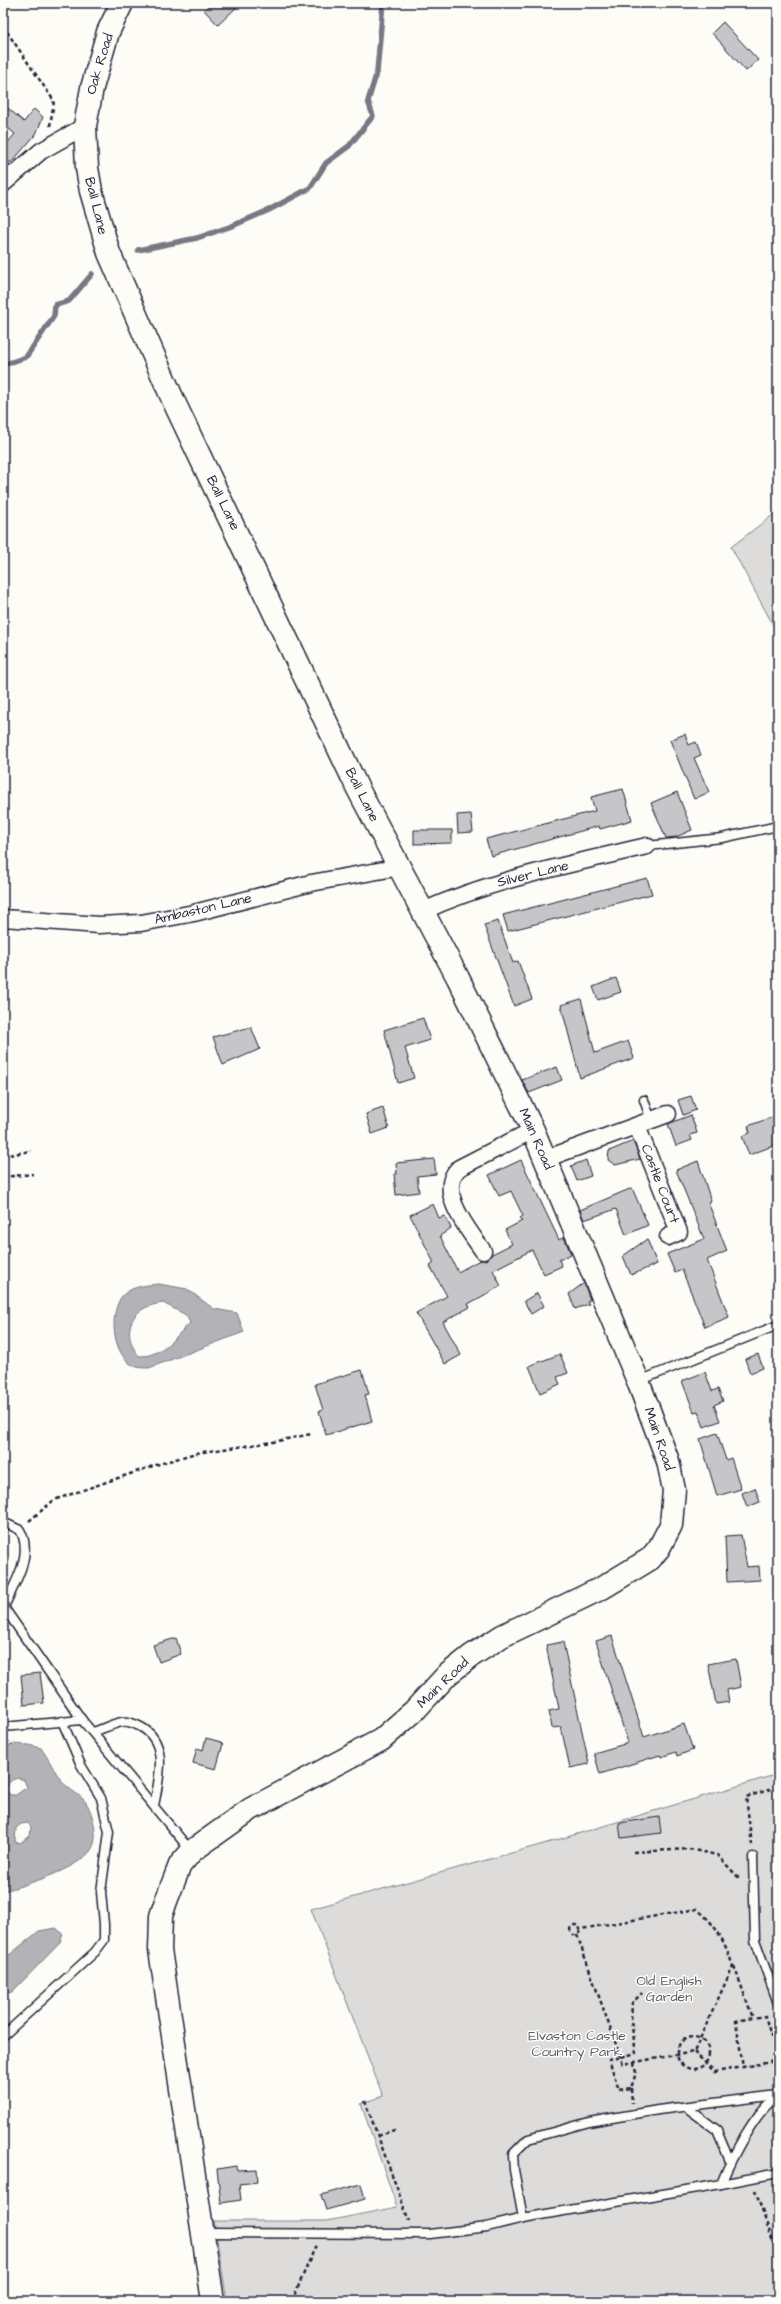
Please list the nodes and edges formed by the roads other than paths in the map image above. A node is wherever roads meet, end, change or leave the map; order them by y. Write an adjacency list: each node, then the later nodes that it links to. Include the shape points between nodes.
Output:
1 (122, 3): 2 (main road, Oak Road, via 108,32 92,88)
2 (85, 126): 3 (street, via 47,147); 6 (main road, Ball Lane, via 87,168 97,217 138,324 358,789)
3 (6, 175)
4 (778, 826): 5 (lane, via 722,838)
5 (647, 846): 7 (street, Silver Lane, via 492,884 458,895)
6 (400, 867): 7 (main road, Main Road); 8 (street, Ambaston Lane, via 297,886 194,913 141,923 100,925)
7 (423, 911): 12 (main road, Main Road)
8 (3, 918)
9 (644, 1100): 11 (lane)
10 (668, 1114): 11 (street)
11 (644, 1123): 13 (street); 14 (street, Castle Court, via 679,1232)
12 (533, 1130): 13 (main road, Main Road); 15 (street, via 459,1168 451,1178 451,1195)
13 (546, 1159): 17 (main road, Main Road)
14 (668, 1237)
15 (483, 1251)
16 (778, 1325): 17 (lane)
17 (638, 1381): 25 (main road, Main Road, via 668,1461 674,1490 671,1525 659,1548 650,1558 602,1588 490,1644 447,1675 381,1740 251,1809)
18 (3, 1522): 19 (lane, via 20,1530 26,1546 23,1563)
19 (3, 1606): 20 (lane)
20 (82, 1720): 21 (lane); 23 (lane)
21 (62, 1721): 22 (lane); 28 (lane, via 81,1765 101,1798 109,1832 100,1892 104,1940 95,1952)
22 (3, 1726)
23 (93, 1732): 24 (lane); 24 (lane, via 123,1722 135,1724 149,1731 158,1745 160,1757)
24 (154, 1806): 25 (lane)
25 (192, 1851): 35 (main road, Main Road, via 180,1865 161,1916 160,1950)
26 (753, 1857): 27 (lane, via 755,1940)
27 (778, 2003)
28 (3, 2036)
29 (778, 2096): 30 (lane); 31 (lane, via 767,2103)
30 (686, 2107): 31 (lane, via 718,2130); 34 (lane, via 608,2118 528,2139 513,2154)
31 (730, 2161): 33 (lane)
32 (778, 2173): 33 (lane)
33 (721, 2184): 34 (lane)
34 (523, 2218): 35 (lane, via 486,2227 430,2234)
35 (202, 2233): 36 (main road, Main Road)
36 (213, 2301)

